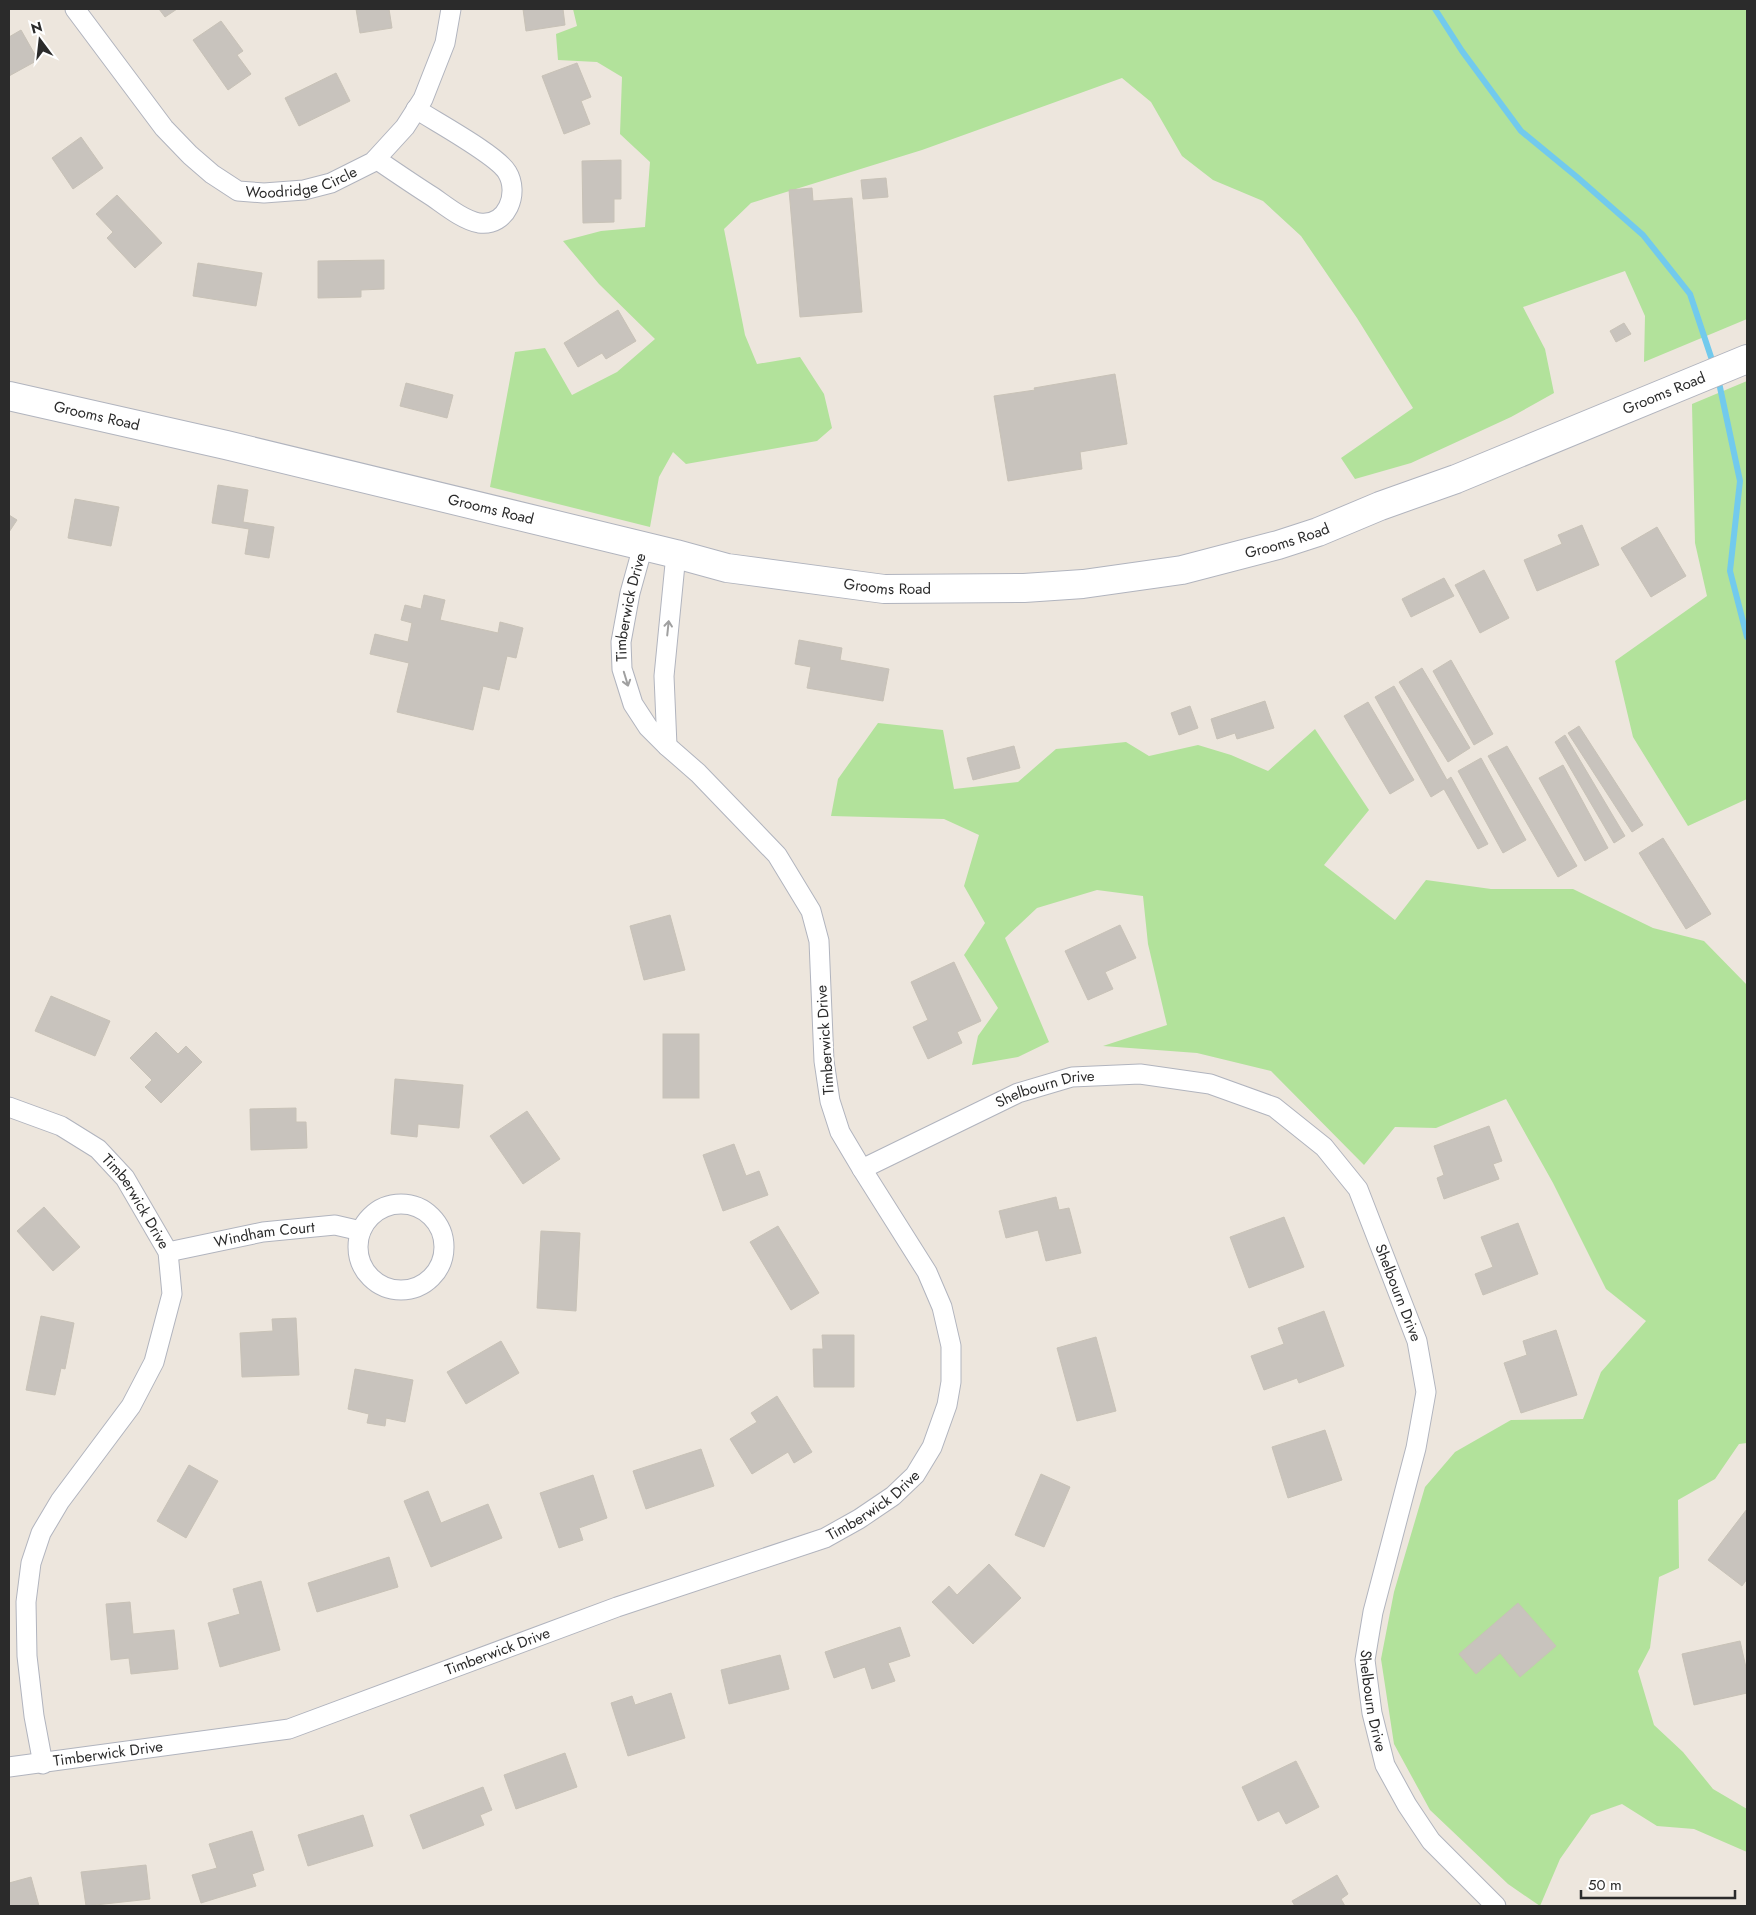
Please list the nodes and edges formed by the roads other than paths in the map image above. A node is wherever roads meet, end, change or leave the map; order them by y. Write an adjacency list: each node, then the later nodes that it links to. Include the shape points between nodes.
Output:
1 (75, 9): 4 (street, Woodridge Circle, via 164,128 212,174 238,191 304,190 332,183)
2 (451, 9): 3 (street, Woodridge Circle, via 445,43)
3 (416, 109): 4 (street, Woodridge Circle, via 405,127); 4 (street, via 494,159 507,172 513,194 505,214 479,223 458,214)
4 (376, 159)
5 (1747, 359): 8 (street, Grooms Road, via 1318,532 1182,570 1083,584 1024,588 884,589 727,568)
6 (9, 396): 7 (street, Grooms Road)
7 (643, 546): 8 (street, Grooms Road); 9 (street, Timberwick Drive, one-way to 9, via 621,642 622,669 633,704 648,727)
8 (676, 554): 9 (street, one-way to 8, via 664,676)
9 (667, 746): 11 (street, Timberwick Drive, via 698,773 777,855 811,911 819,941 824,1061 830,1101 840,1132)
10 (9, 1107): 13 (street, Timberwick Drive, via 61,1126 98,1149 125,1178)
11 (862, 1169): 14 (street, Timberwick Drive, via 927,1272 942,1307 951,1346 947,1405 932,1447 915,1475 893,1496 825,1538 617,1608 289,1729); 16 (street, Shelbourn Drive, via 1018,1093 1082,1076 1140,1074 1210,1084 1274,1106 1324,1147 1358,1189 1417,1341 1426,1392 1416,1448 1373,1612 1365,1660 1372,1714 1385,1765 1406,1805 1432,1841)
12 (361, 1231): 12 (street, via 358,1244 363,1268 386,1288 418,1288 429,1281 443,1261 444,1236 432,1216 422,1208 398,1203 386,1206 375,1212); 13 (street, Windham Court, via 335,1225 263,1232)
13 (168, 1252): 14 (street, Timberwick Drive, via 172,1294 154,1362 131,1406 60,1501 41,1534 31,1563 26,1602 27,1656)
14 (43, 1764): 15 (street, Timberwick Drive)
15 (9, 1767)
16 (1496, 1906)

